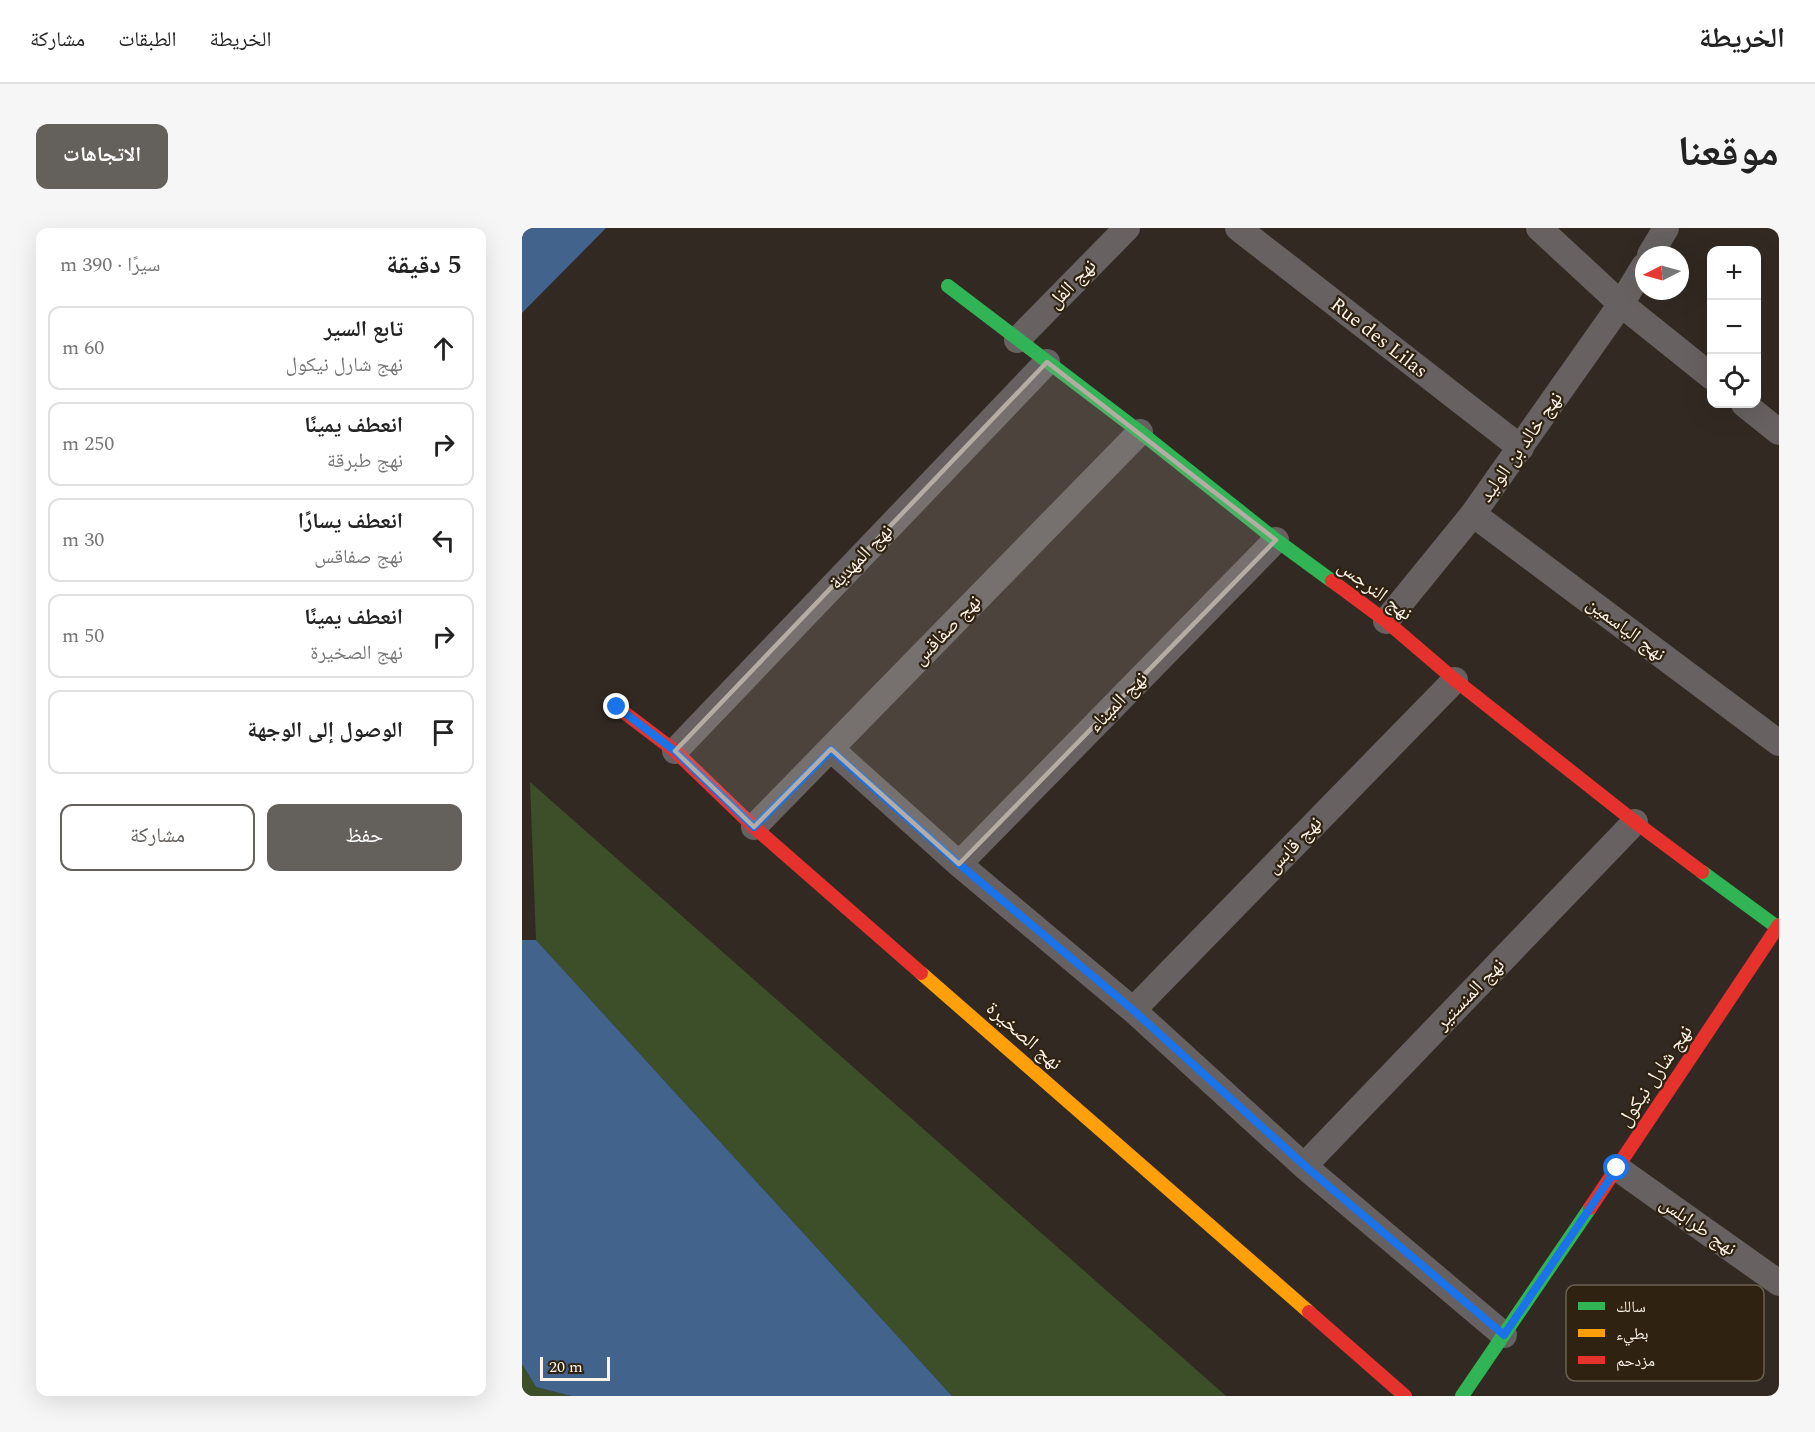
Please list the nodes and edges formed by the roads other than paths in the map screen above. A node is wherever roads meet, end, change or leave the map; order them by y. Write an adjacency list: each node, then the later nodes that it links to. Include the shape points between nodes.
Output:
1 (1127, 228): 9 (street, نهج الفل)
2 (1238, 228): 15 (street, Rue des Lilas)
3 (1539, 228): 8 (street)
4 (1666, 228): 5 (street)
5 (1655, 246)
6 (1635, 281): 8 (street, نهج خالد بن الوليد)
7 (948, 286): 9 (street, نهج النرجس)
8 (1621, 304): 11 (street); 15 (street, نهج خالد بن الوليد)
9 (1017, 340): 10 (street, نهج النرجس)
10 (1047, 362): 13 (street, نهج النرجس); 23 (street, نهج المهدية)
11 (1707, 373)
12 (1749, 408): 14 (street)
13 (1140, 432): 17 (street, نهج النرجس); 22 (street, نهج صفاقس)
14 (1779, 432)
15 (1521, 448): 16 (street, نهج خالد بن الوليد)
16 (1473, 514): 18 (street, نهج خالد بن الوليد); 21 (street, نهج الياسمين)
17 (1276, 540): 18 (street, نهج النرجس); 26 (street, نهج الميناء)
18 (1386, 621): 19 (street, نهج النرجس)
19 (1455, 680): 24 (street, نهج النرجس); 28 (street, نهج قابس)
20 (617, 707): 23 (street, نهج الصخيرة)
21 (1779, 743)
22 (831, 750): 25 (street, نهج صفاقس); 26 (street)
23 (675, 751): 25 (street, نهج الصخيرة)
24 (1635, 822): 27 (street, نهج النرجس); 29 (street, نهج المنستير)
25 (754, 827): 33 (street, نهج الصخيرة)
26 (959, 864): 28 (street)
27 (1778, 926): 30 (street, نهج شارل نيكول)
28 (1133, 1010): 29 (street)
29 (1305, 1166): 32 (street)
30 (1617, 1168): 31 (street, نهج طرابلس); 32 (street, نهج شارل نيكول)
31 (1779, 1283)
32 (1504, 1335): 34 (street, نهج شارل نيكول)
33 (1405, 1396)
34 (1462, 1396)

